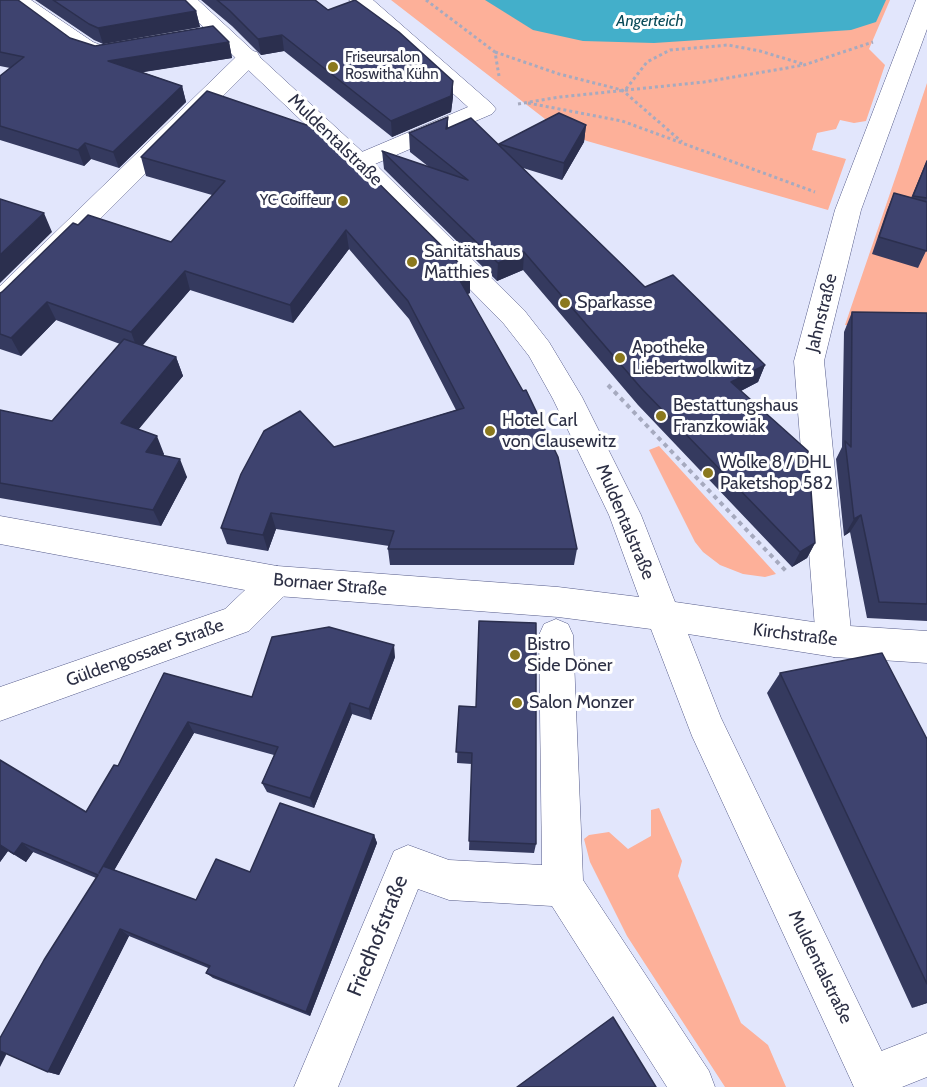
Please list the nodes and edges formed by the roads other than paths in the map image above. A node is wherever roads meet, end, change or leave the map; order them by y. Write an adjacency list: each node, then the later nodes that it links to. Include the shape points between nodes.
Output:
1 (5, 0): 6 (street)
2 (17, 0): 9 (street, via 101,53)
3 (186, 0): 7 (street, Muldentalstraße)
4 (360, 0): 11 (street, via 484,109)
5 (927, 0): 17 (street, Jahnstraße, via 851,203 809,361)
6 (0, 4)
7 (222, 32): 8 (street); 10 (street, Muldentalstraße)
8 (192, 38)
9 (135, 47)
10 (249, 57): 11 (street, Muldentalstraße); 12 (street)
11 (360, 162): 15 (street, Muldentalstraße, via 514,317 539,349 620,504)
12 (0, 302)
13 (0, 530): 14 (street, Bornaer Straße)
14 (277, 581): 15 (street, Bornaer Straße, via 558,602); 19 (street, Güldengossaer Straße, via 237,620)
15 (664, 615): 17 (street, Kirchstraße); 22 (street, Muldentalstraße, via 710,734)
16 (556, 635): 20 (street)
17 (834, 640): 18 (street, Kirchstraße)
18 (927, 647)
19 (0, 704)
20 (563, 886): 23 (street, Friedhofstraße, via 449,880 408,865); 24 (street)
21 (927, 1055): 22 (street)
22 (875, 1082)
23 (316, 1087)
24 (693, 1087)

